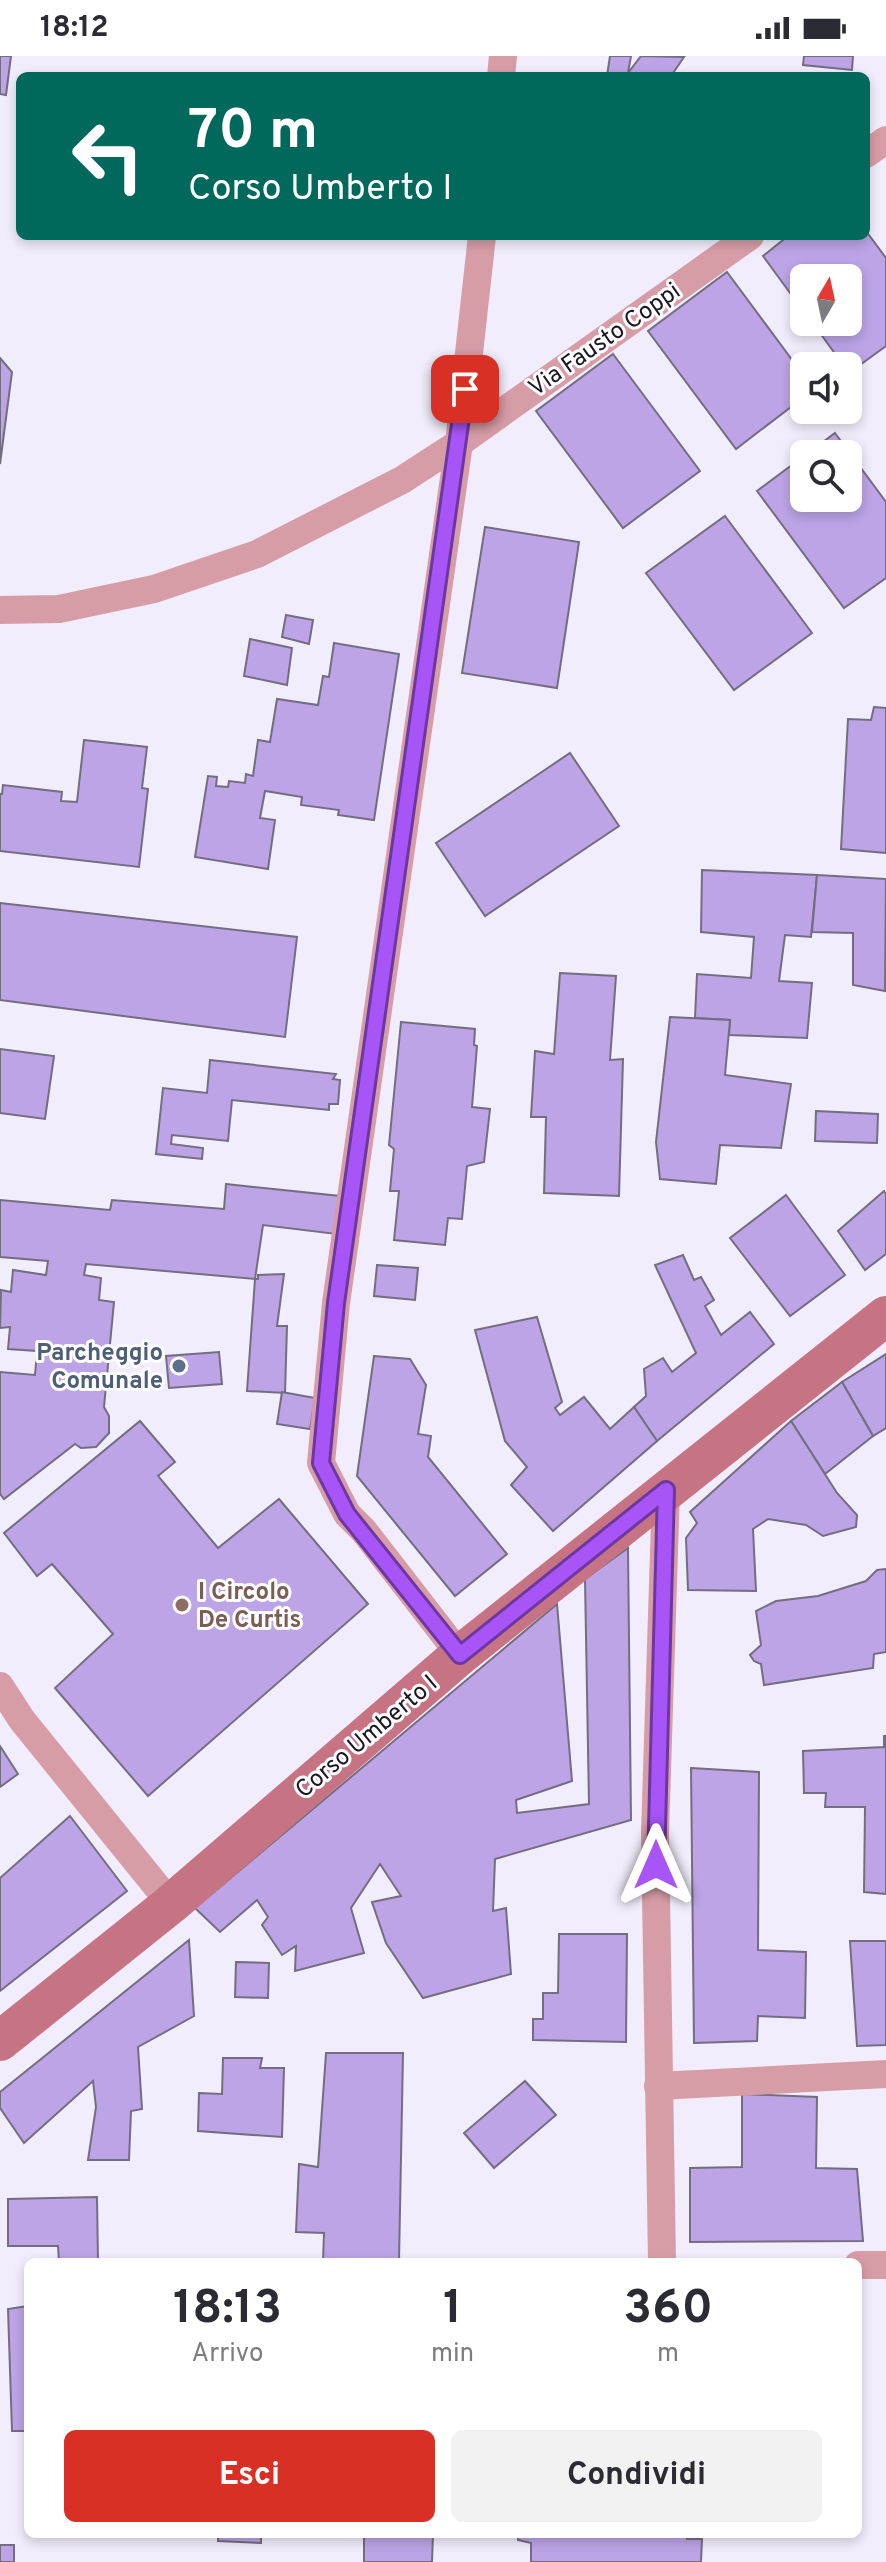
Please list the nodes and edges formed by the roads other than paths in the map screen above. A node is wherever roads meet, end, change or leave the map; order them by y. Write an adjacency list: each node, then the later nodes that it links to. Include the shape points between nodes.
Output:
1 (482, 240): 3 (street)
2 (744, 240): 3 (street, Via Fausto Coppi)
3 (459, 443): 4 (street, Via Fausto Coppi, via 402,480 257,554 154,589 59,609); 7 (street, via 336,1303 321,1463 347,1514)
4 (0, 610)
5 (886, 1316): 6 (main road, Corso Umberto I)
6 (666, 1490): 7 (main road, Corso Umberto I); 12 (street, via 655,1833)
7 (460, 1655): 9 (main road, Corso Umberto I)
8 (0, 1686): 9 (street)
9 (171, 1904): 10 (main road, Corso Umberto I)
10 (0, 2041)
11 (886, 2074): 12 (street)
12 (658, 2086): 13 (street)
13 (662, 2258)
14 (862, 2265): 15 (street)
15 (886, 2265)

